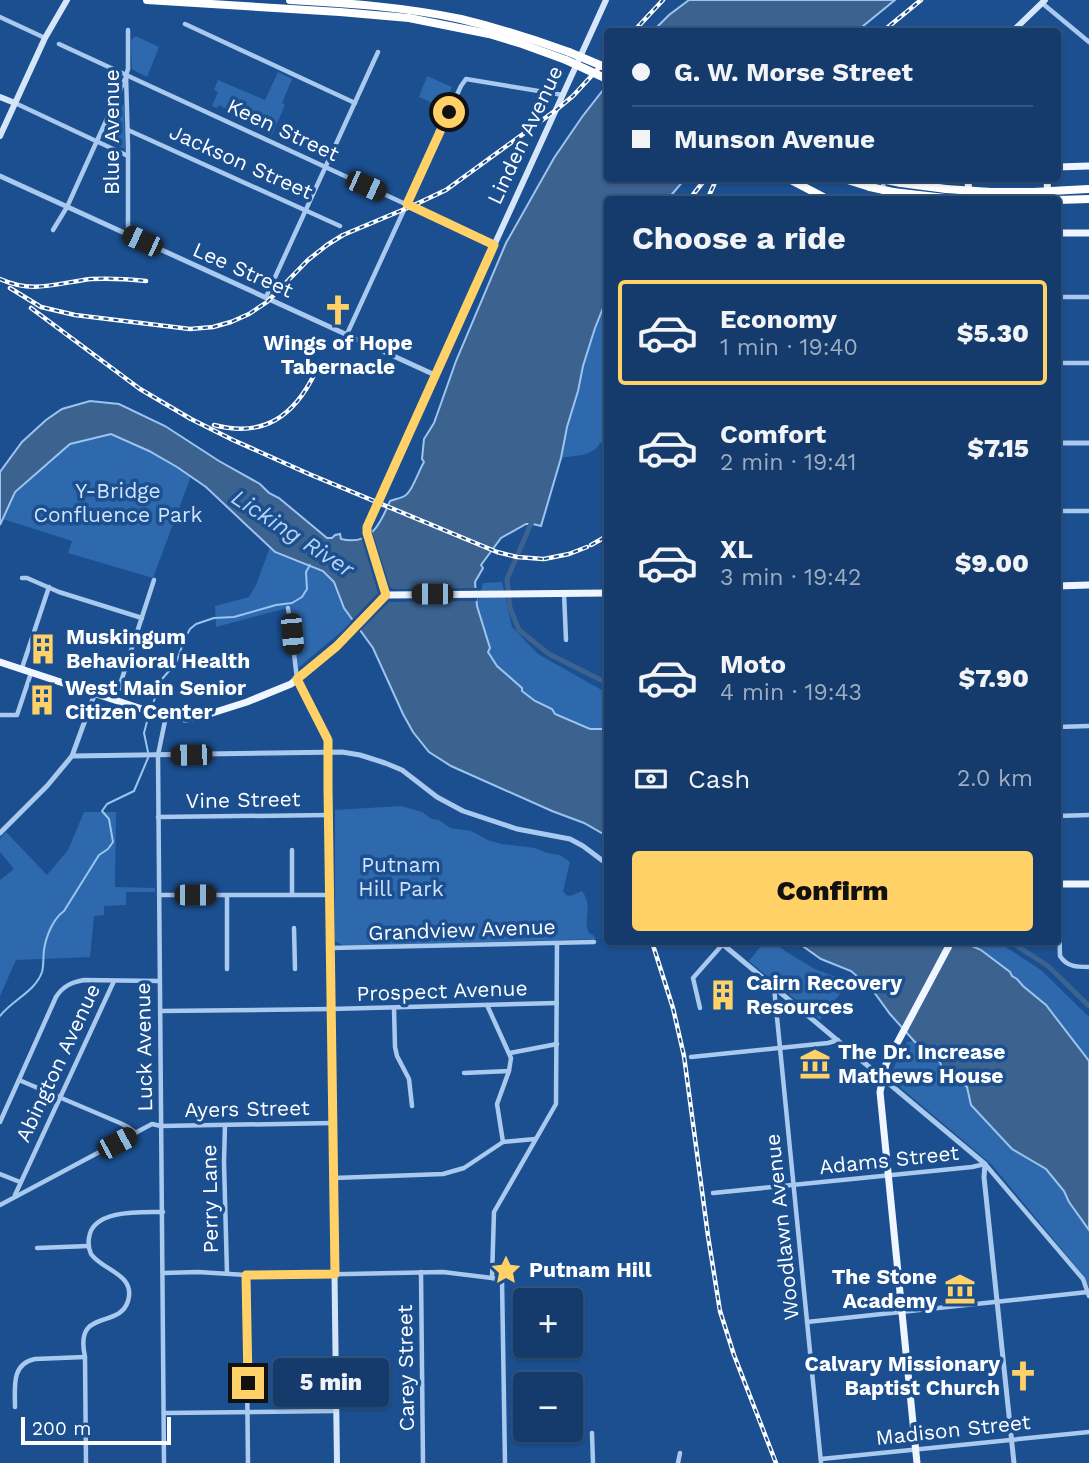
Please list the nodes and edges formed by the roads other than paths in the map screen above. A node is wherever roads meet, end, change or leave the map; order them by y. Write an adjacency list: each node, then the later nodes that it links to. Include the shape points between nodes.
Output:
1 (68, 0): 11 (main road)
2 (147, 0): 15 (highway, via 409,18)
3 (290, 0): 5 (highway)
4 (606, 0): 19 (main road, Linden Avenue)
5 (314, 1): 15 (highway, via 459,19 529,38)
6 (1043, 2): 9 (main road); 12 (street)
7 (0, 17): 11 (street)
8 (185, 24): 22 (street)
9 (1016, 28)
10 (128, 30): 17 (street, Blue Avenue)
11 (46, 38): 21 (main road)
12 (1089, 42)
13 (59, 44): 17 (street, Keen Street)
14 (378, 52): 22 (street)
15 (567, 56): 16 (highway, bridge); 18 (highway, bridge)
16 (604, 67)
17 (126, 75): 23 (street, Blue Avenue); 25 (street); 28 (street, Keen Street)
18 (604, 77)
19 (563, 94): 41 (street, via 466,79); 49 (main road, Linden Avenue)
20 (0, 97): 21 (main road)
21 (15, 103): 24 (main road); 25 (street)
22 (355, 103): 28 (street)
23 (128, 130): 26 (street, Blue Avenue); 43 (street, Jackson Street)
24 (0, 136)
25 (97, 141): 26 (street); 42 (street)
26 (128, 156): 48 (street, Blue Avenue)
27 (1089, 166): 29 (main road)
28 (326, 167): 41 (street, Keen Street); 43 (street)
29 (1061, 167)
30 (0, 176): 42 (street, Lee Street)
31 (795, 182): 36 (highway)
32 (854, 182): 35 (highway, bridge)
33 (896, 182): 34 (highway, bridge, via 991,192)
34 (1089, 189)
35 (893, 192): 37 (highway); 38 (highway)
36 (821, 196)
37 (902, 196)
38 (928, 196)
39 (1089, 199): 40 (highway)
40 (1061, 200)
41 (407, 204): 49 (street, Keen Street); 53 (street)
42 (67, 207): 45 (street); 48 (street, Lee Street)
43 (306, 211): 44 (street, Jackson Street); 50 (street)
44 (340, 226)
45 (53, 230)
46 (1061, 233): 47 (main road)
47 (1089, 233)
48 (128, 235): 50 (street, Lee Street)
49 (494, 245): 56 (main road, Linden Avenue)
50 (266, 297): 53 (street, Lee Street)
51 (1061, 297): 52 (street)
52 (1089, 297)
53 (347, 334): 56 (street, Lee Street)
54 (1061, 363): 55 (street)
55 (1089, 363)
56 (435, 375): 68 (main road, Linden Avenue, via 367,527)
57 (1061, 443): 58 (street)
58 (1089, 443)
59 (1061, 511): 60 (street)
60 (1089, 511)
61 (22, 578): 65 (street)
62 (154, 580): 70 (street)
63 (1089, 585): 64 (main road)
64 (1061, 586)
65 (48, 587): 70 (street); 73 (street)
66 (564, 593): 67 (main road); 68 (main road); 71 (street)
67 (604, 593)
68 (386, 595): 75 (main road)
69 (288, 608): 75 (street)
70 (142, 618): 77 (street)
71 (566, 640)
72 (0, 662): 73 (main road)
73 (22, 669): 74 (main road)
74 (31, 672): 76 (main road); 78 (street, via 17,715)
75 (297, 679): 79 (main road, via 206,715); 82 (main road, via 327,734)
76 (95, 693): 77 (main road); 84 (street)
77 (115, 700): 79 (main road)
78 (0, 715)
79 (166, 716): 83 (street, Luck Avenue)
80 (1089, 726): 81 (street)
81 (1061, 727)
82 (329, 752): 83 (street); 85 (main road); 91 (street, via 385,763 463,811 516,829 570,839)
83 (155, 755): 84 (street); 88 (street, Luck Avenue)
84 (72, 756): 89 (street)
85 (329, 815): 88 (street, Vine Street); 97 (main road)
86 (1061, 815): 87 (street)
87 (1089, 816)
88 (158, 817): 94 (street, Luck Avenue)
89 (0, 833)
90 (292, 850): 96 (street)
91 (604, 862)
92 (1061, 884): 93 (main road)
93 (1089, 884)
94 (159, 895): 95 (street); 110 (street, Luck Avenue)
95 (227, 895): 96 (street); 107 (street)
96 (292, 895): 97 (street)
97 (330, 895): 105 (main road)
98 (294, 928): 108 (street)
99 (594, 942): 100 (street, Grandview Avenue)
100 (557, 943): 105 (street, Grandview Avenue); 112 (street)
101 (719, 945): 115 (street, via 693,978)
102 (723, 945): 111 (street)
103 (949, 945): 125 (main road)
104 (1059, 945): 106 (street, via 1064,962)
105 (331, 948): 116 (main road)
106 (1089, 967)
107 (227, 969)
108 (295, 969)
109 (114, 981): 110 (street); 126 (street, via 84,979 67,985 56,997); 127 (street, Abington Avenue)
110 (159, 981): 117 (street, Luck Avenue)
111 (774, 987): 118 (street); 120 (street, Woodlawn Avenue)
112 (557, 1003): 113 (street, Prospect Avenue); 119 (street)
113 (487, 1005): 114 (street, Prospect Avenue); 121 (street)
114 (394, 1007): 116 (street, Prospect Avenue); 128 (street, via 395,1047 409,1079)
115 (700, 1008)
116 (331, 1009): 117 (street, Prospect Avenue); 130 (main road)
117 (160, 1011): 132 (street, Luck Avenue)
118 (838, 1040): 120 (street); 125 (street)
119 (557, 1044): 121 (street); 134 (street, via 556,1104)
120 (779, 1048): 122 (street); 141 (street, Woodlawn Avenue)
121 (509, 1053): 123 (street)
122 (691, 1057)
123 (509, 1071): 124 (street); 135 (street, via 497,1104)
124 (464, 1073)
125 (882, 1077): 136 (street); 138 (main road)
126 (19, 1080): 127 (street); 129 (street)
127 (60, 1098): 133 (street); 140 (street, Abington Avenue)
128 (412, 1106)
129 (0, 1122)
130 (333, 1123): 131 (street, Ayers Street); 139 (main road)
131 (225, 1125): 132 (street, Ayers Street); 150 (street, Perry Lane)
132 (161, 1126): 133 (street, Ayers Street); 145 (street, Luck Avenue)
133 (136, 1133): 143 (street, Ayers Street)
134 (536, 1139): 135 (street); 153 (street, via 494,1212)
135 (503, 1142): 139 (street, via 464,1168 443,1174)
136 (985, 1164): 138 (street, Adams Street); 154 (street, via 1083,1279); 155 (street)
137 (0, 1174): 140 (street)
138 (888, 1176): 141 (street, Adams Street); 156 (main road)
139 (334, 1178): 151 (main road)
140 (20, 1182): 143 (street, Abington Avenue)
141 (794, 1185): 142 (street, Adams Street); 157 (street, Woodlawn Avenue)
142 (713, 1192)
143 (15, 1196): 144 (street, Ayers Street)
144 (0, 1205)
145 (163, 1212): 146 (street, via 122,1213 99,1222 90,1230); 149 (street, Luck Avenue)
146 (88, 1246): 147 (street); 158 (street, via 99,1261 122,1277 129,1291 122,1310 94,1323 84,1334)
147 (37, 1248)
148 (421, 1272): 151 (street); 153 (street); 173 (street, Carey Street)
149 (163, 1273): 150 (street); 162 (street, Luck Avenue)
150 (227, 1273): 152 (street)
151 (335, 1274): 152 (street); 160 (main road)
152 (246, 1275): 161 (street)
153 (492, 1278): 174 (street, via 502,1280)
154 (1089, 1294): 155 (street)
155 (997, 1302): 156 (street); 165 (street)
156 (902, 1312): 157 (street); 166 (main road)
157 (807, 1322): 168 (street, Woodlawn Avenue)
158 (85, 1357): 159 (street, via 35,1359 22,1364 15,1381); 169 (street)
159 (15, 1407)
160 (336, 1411): 161 (street); 172 (main road)
161 (248, 1412): 162 (street); 171 (street)
162 (164, 1413): 170 (street, Luck Avenue)
163 (1089, 1432): 165 (street, Madison Street)
164 (592, 1433): 175 (street)
165 (1012, 1440): 166 (street, Madison Street); 178 (street)
166 (916, 1449): 168 (street, Madison Street); 177 (main road)
167 (680, 1453): 176 (street)
168 (821, 1461)
169 (86, 1463)
170 (164, 1463)
171 (248, 1463)
172 (337, 1463)
173 (423, 1463)
174 (505, 1463)
175 (593, 1463)
176 (678, 1463)
177 (917, 1463)
178 (1014, 1463)

